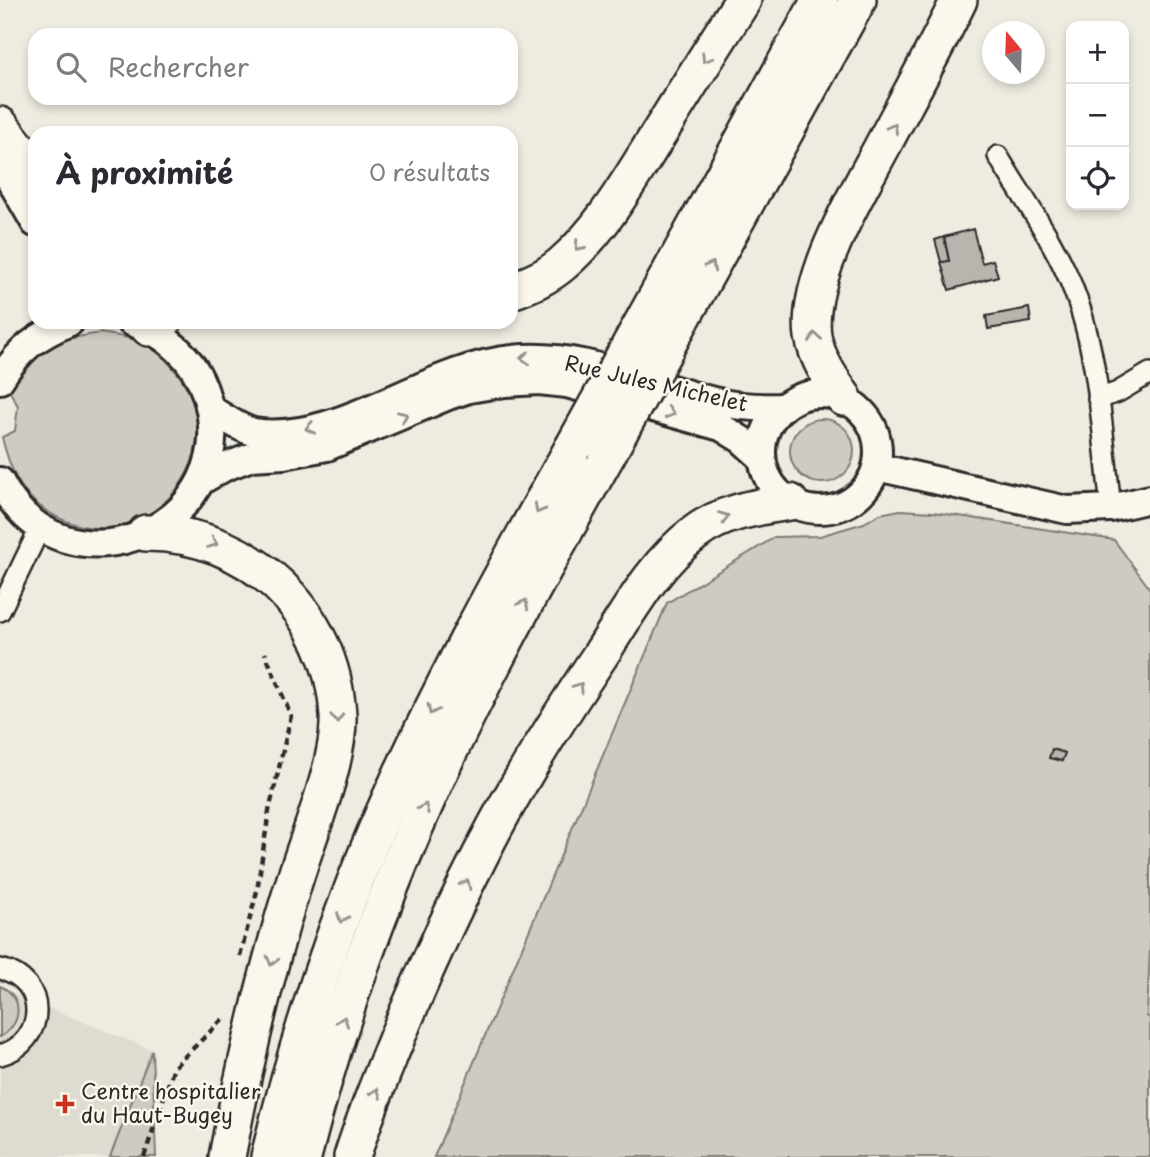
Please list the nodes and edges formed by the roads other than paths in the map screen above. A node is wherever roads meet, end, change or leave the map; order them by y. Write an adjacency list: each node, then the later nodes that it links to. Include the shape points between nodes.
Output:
1 (743, 0): 10 (highway, one-way to 10, via 594,229 550,273)
2 (820, 0): 32 (highway, one-way to 32, bridge, via 452,670 374,836 339,926)
3 (858, 0): 33 (highway, one-way to 3, bridge, via 370,941 404,852 482,684)
4 (959, 0): 15 (highway, one-way to 4, via 819,356 813,320 816,295 853,203)
5 (0, 125): 7 (highway)
6 (998, 156): 16 (street, via 1075,292)
7 (28, 160)
8 (0, 162): 9 (main road)
9 (28, 211)
10 (518, 289)
11 (54, 329): 14 (main road, via 18,354)
12 (154, 329): 18 (main road, via 180,350 200,377)
13 (1150, 373): 16 (street)
14 (0, 380)
15 (844, 398): 17 (main road, via 812,394); 20 (main road, via 869,419 879,451)
16 (1098, 399): 25 (street)
17 (783, 407): 18 (main road, Rue Jules Michelet, one-way to 18, via 716,402 581,362 541,358 477,365 307,430 251,432); 19 (main road, via 766,430)
18 (212, 410): 22 (main road, via 211,455)
19 (762, 458): 22 (main road, Rue Jules Michelet, one-way to 19, via 251,457 327,447 469,389 524,381 568,384 720,427); 24 (main road, via 771,483)
20 (877, 467): 24 (main road, via 864,491 842,506 806,509); 25 (main road, via 1067,510)
21 (0, 481): 26 (main road, via 15,504)
22 (201, 481): 27 (main road, via 178,512)
23 (1150, 499): 25 (main road)
24 (790, 502): 34 (highway, one-way to 24, via 435,948 489,838 565,708 654,573 710,523 744,510)
25 (1111, 508)
26 (41, 526): 27 (main road, via 61,538 102,545); 28 (street)
27 (146, 533): 31 (highway, one-way to 31, via 198,538 265,572 290,597 319,642 335,693 337,730 331,765 268,975)
28 (0, 611)
29 (0, 969): 30 (street, via 17,975 27,985 37,1012 34,1027 20,1047)
30 (0, 1055)
31 (227, 1157)
32 (268, 1157)
33 (303, 1157)
34 (352, 1157)

